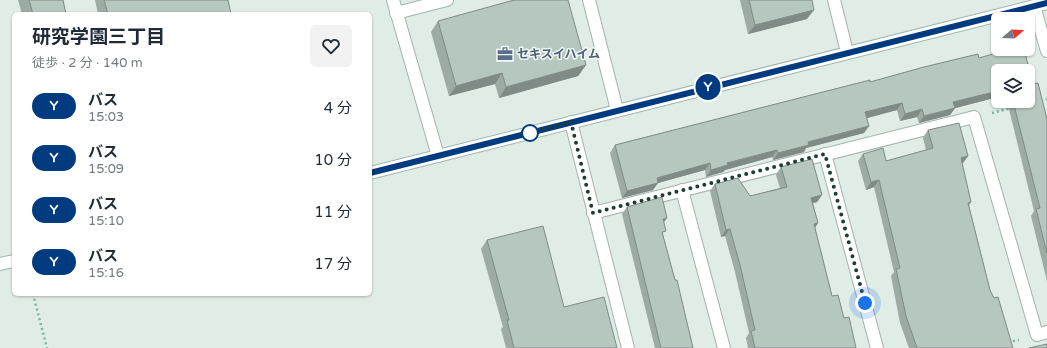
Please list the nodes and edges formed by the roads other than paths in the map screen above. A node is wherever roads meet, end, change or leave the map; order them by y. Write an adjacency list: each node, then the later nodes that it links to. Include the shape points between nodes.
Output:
1 (393, 0): 7 (street)
2 (447, 0): 7 (street)
3 (589, 0): 10 (street)
4 (834, 0): 9 (street)
5 (1047, 3): 6 (street)
6 (1034, 6): 8 (street); 9 (street)
7 (396, 13): 13 (street)
8 (1047, 51)
9 (847, 52): 10 (street)
10 (617, 110): 11 (street)
11 (571, 122): 13 (street); 16 (street)
12 (825, 154): 15 (street); 19 (street, via 974,117); 22 (street)
13 (438, 156): 14 (street)
14 (372, 172)
15 (682, 190): 16 (street); 21 (street)
16 (593, 213): 20 (street)
17 (12, 261): 18 (street)
18 (0, 264)
19 (1042, 334)
20 (628, 348)
21 (724, 348)
22 (877, 348)

